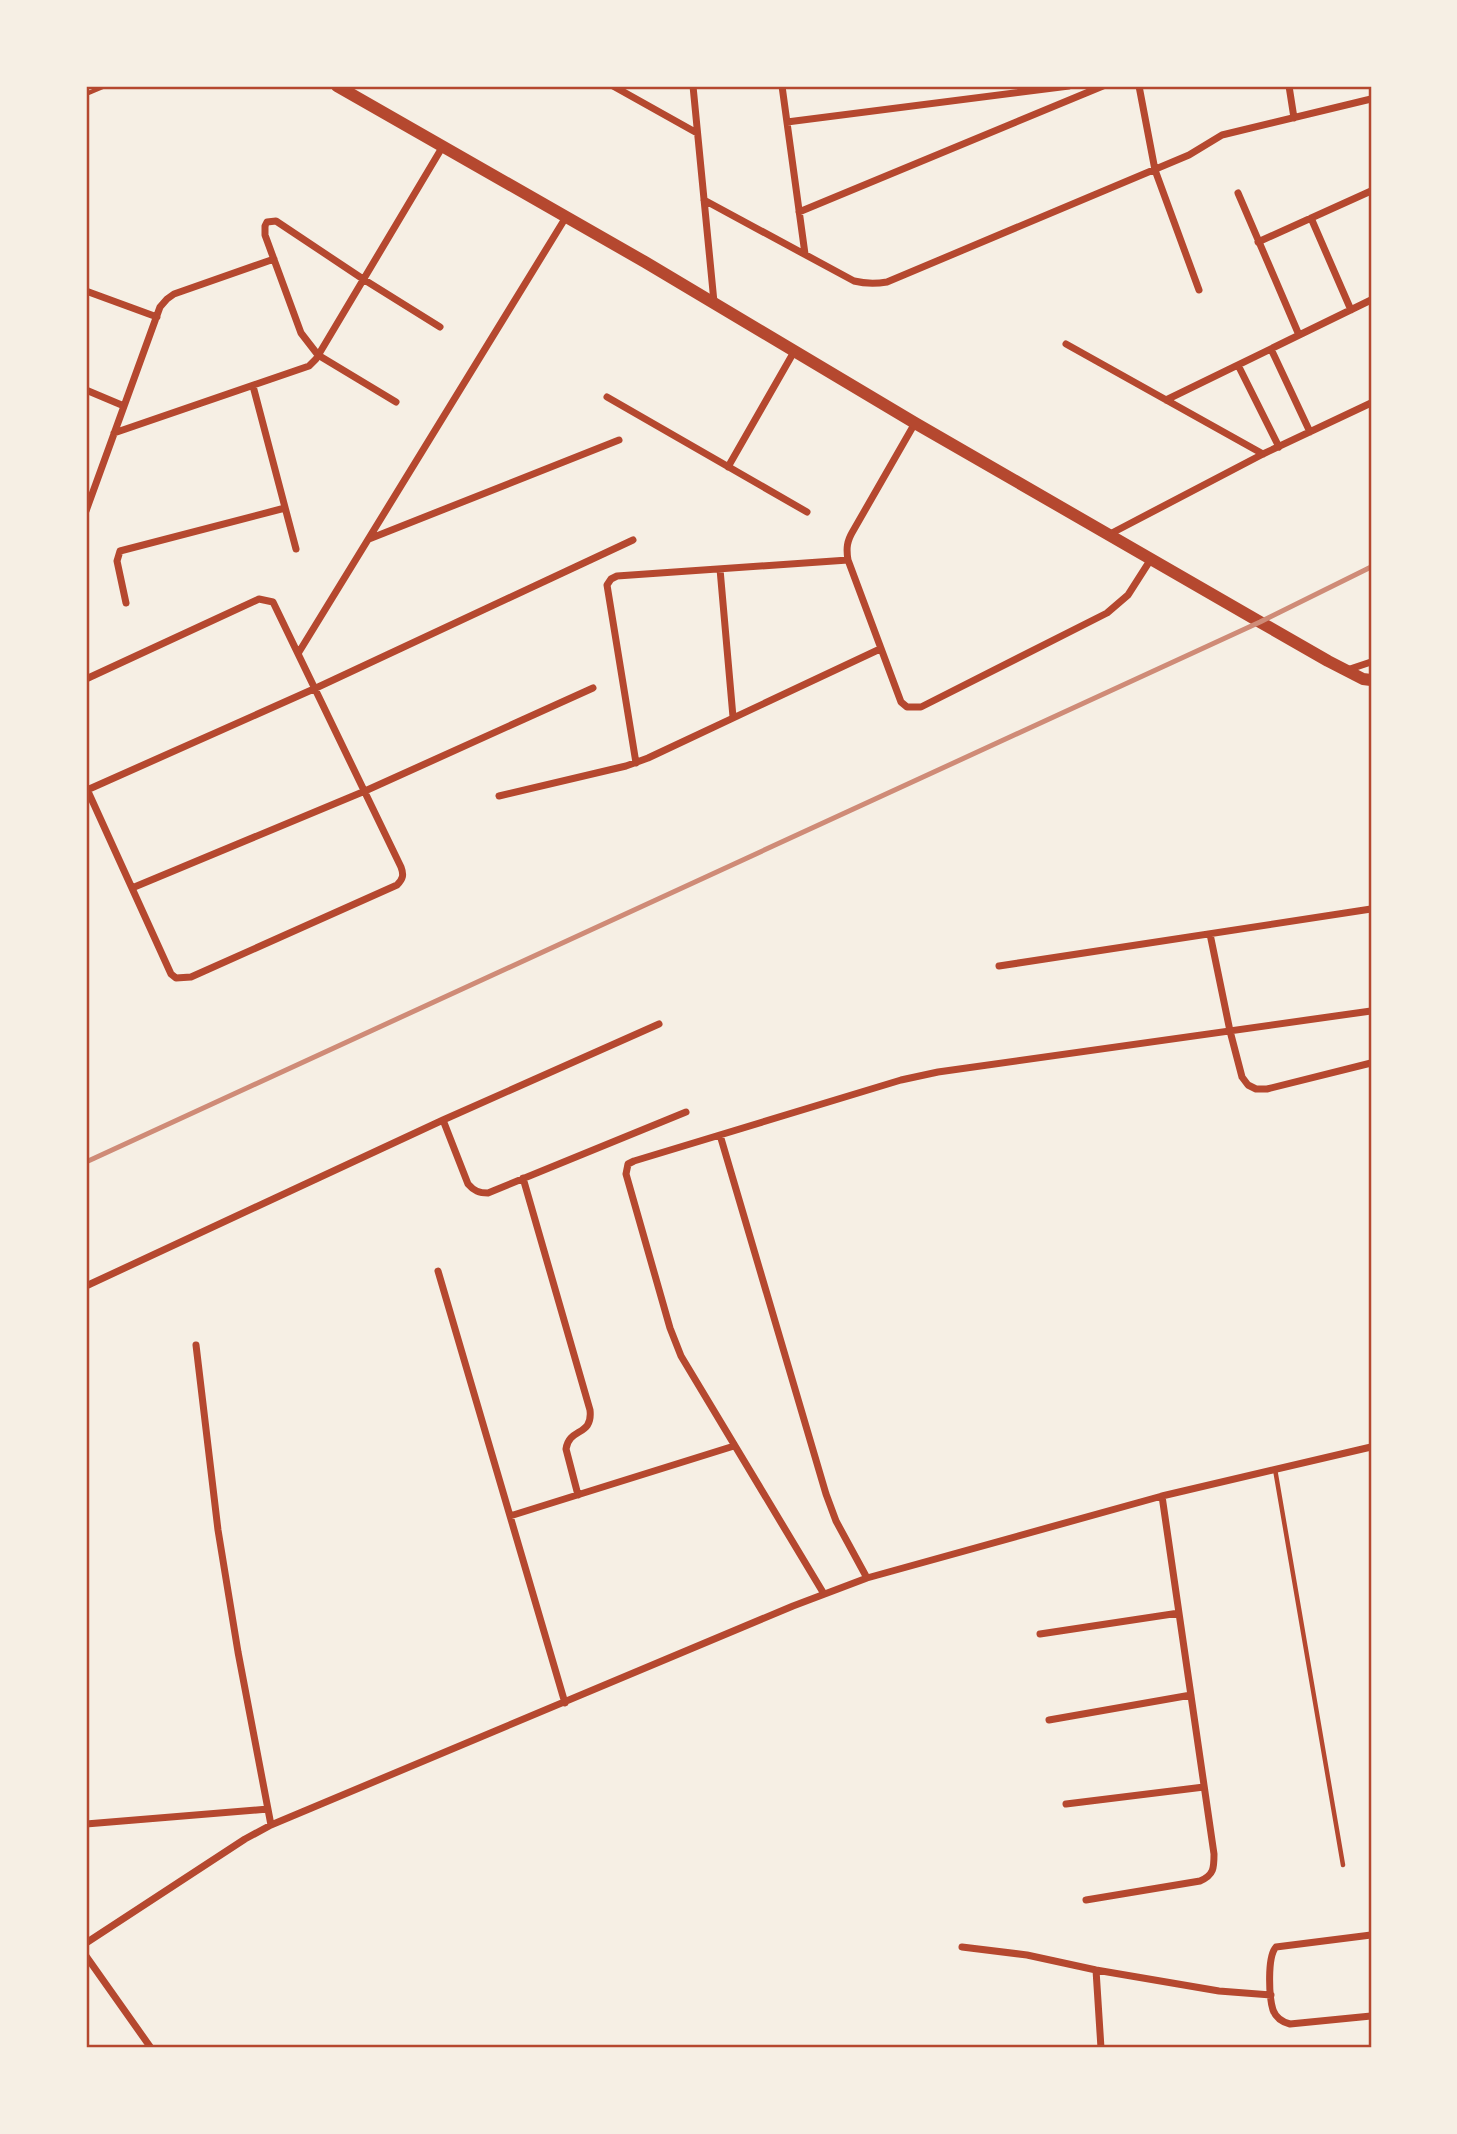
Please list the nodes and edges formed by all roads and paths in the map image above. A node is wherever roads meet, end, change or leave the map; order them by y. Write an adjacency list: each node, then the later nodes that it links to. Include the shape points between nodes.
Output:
1 (105, 86): 10 (lane)
2 (337, 86): 15 (main road)
3 (613, 86): 14 (street)
4 (693, 86): 14 (street)
5 (782, 86): 13 (street)
6 (1069, 86): 13 (street)
7 (1103, 86): 20 (street)
8 (1139, 86): 16 (street)
9 (1289, 86): 12 (street)
10 (86, 94)
11 (1371, 99): 12 (street)
12 (1294, 118): 16 (street, via 1222,135)
13 (787, 122): 20 (street)
14 (697, 133): 19 (street)
15 (443, 146): 21 (main road); 26 (street)
16 (1155, 170): 24 (street, via 887,282 855,281); 27 (street)
17 (1371, 191): 22 (street)
18 (1238, 193): 23 (street)
19 (704, 200): 24 (street); 30 (street)
20 (799, 212): 24 (street)
21 (566, 217): 30 (main road); 58 (street)
22 (1311, 218): 23 (street); 31 (street)
23 (1258, 242): 34 (street)
24 (805, 254)
25 (274, 258): 26 (street, via 265,235 265,226 272,220); 32 (street, via 174,294 160,306); 38 (street, via 301,333)
26 (363, 279): 33 (street); 38 (street)
27 (1199, 290)
28 (86, 291): 32 (street)
29 (1371, 300): 31 (street)
30 (714, 303): 37 (main road)
31 (1351, 310): 34 (street)
32 (157, 317): 46 (street)
33 (440, 327)
34 (1298, 335): 36 (street)
35 (1066, 344): 43 (street)
36 (1271, 349): 39 (street); 48 (street)
37 (795, 350): 47 (main road); 53 (street)
38 (318, 355): 40 (street, via 309,366); 44 (street)
39 (1238, 365): 43 (street); 51 (street)
40 (253, 386): 49 (street); 54 (street)
41 (86, 390): 46 (street)
42 (607, 397): 53 (street)
43 (1166, 400): 52 (street)
44 (397, 402)
45 (1371, 403): 48 (street)
46 (124, 406): 49 (street)
47 (915, 423): 57 (main road); 62 (street, via 852,531)
48 (1310, 432): 51 (street)
49 (114, 433): 55 (street)
50 (619, 440): 58 (street)
51 (1279, 447): 52 (street)
52 (1263, 454): 57 (street)
53 (727, 467): 56 (street)
54 (285, 508): 60 (street); 64 (street, via 120,551 117,561)
55 (86, 511)
56 (807, 512)
57 (1110, 534): 61 (main road)
58 (368, 540): 66 (street)
59 (633, 540): 71 (street)
60 (296, 550)
61 (1151, 559): 65 (street, via 1128,595 1107,613 920,707 901,702); 68 (main road)
62 (848, 560): 63 (street); 65 (street)
63 (720, 569): 74 (street); 75 (street, via 617,576 607,585)
64 (126, 603)
65 (880, 649): 74 (street)
66 (299, 652): 69 (street, via 277,606 259,599); 71 (street)
67 (1371, 662): 68 (street)
68 (1347, 670): 70 (main road)
69 (86, 679)
70 (1367, 679): 73 (main road)
71 (316, 688): 76 (street); 77 (street)
72 (593, 688): 77 (street)
73 (1371, 690)
74 (733, 717): 75 (street)
75 (636, 763): 78 (street)
76 (86, 788): 79 (street)
77 (365, 791): 79 (street); 79 (street, via 404,874 397,885 191,978 171,974)
78 (499, 796)
79 (132, 888)
80 (1371, 909): 81 (street)
81 (1210, 934): 82 (street); 85 (street)
82 (999, 966)
83 (1371, 1011): 85 (street)
84 (659, 1024): 88 (street)
85 (1230, 1031): 86 (street, via 1242,1077 1256,1089); 89 (street, via 938,1072)
86 (1371, 1063)
87 (686, 1112): 90 (street)
88 (443, 1120): 90 (street, via 474,1190 488,1192); 92 (street)
89 (720, 1135): 94 (street, via 634,1161 628,1164 626,1174 681,1356); 100 (street, via 826,1494)
90 (523, 1178): 97 (street, via 590,1410 589,1426 567,1442 566,1449)
91 (438, 1271): 99 (street)
92 (86, 1286)
93 (196, 1345): 109 (street, via 218,1530)
94 (734, 1447): 97 (street); 101 (street)
95 (1371, 1447): 96 (street)
96 (1275, 1469): 98 (street); 112 (lane)
97 (578, 1495): 99 (street)
98 (1162, 1496): 100 (street); 102 (street)
99 (510, 1516): 105 (street)
100 (867, 1578): 101 (street)
101 (824, 1594): 105 (street)
102 (1179, 1613): 103 (street); 104 (street)
103 (1040, 1634)
104 (1191, 1695): 106 (street); 107 (street)
105 (565, 1703): 111 (street)
106 (1049, 1720)
107 (1204, 1787): 108 (street); 113 (street, via 1214,1854 1209,1877)
108 (1066, 1804)
109 (268, 1809): 110 (street); 111 (street)
110 (86, 1824)
111 (271, 1825): 115 (street)
112 (1343, 1865)
113 (1086, 1900)
114 (1371, 1935): 119 (street, via 1276,1947 1270,1958)
115 (86, 1943)
116 (962, 1947): 118 (street)
117 (86, 1956): 121 (street)
118 (1096, 1970): 119 (street); 122 (street)
119 (1271, 1995): 120 (street, via 1278,2018 1290,2024)
120 (1371, 2016)
121 (151, 2048)
122 (1101, 2048)

